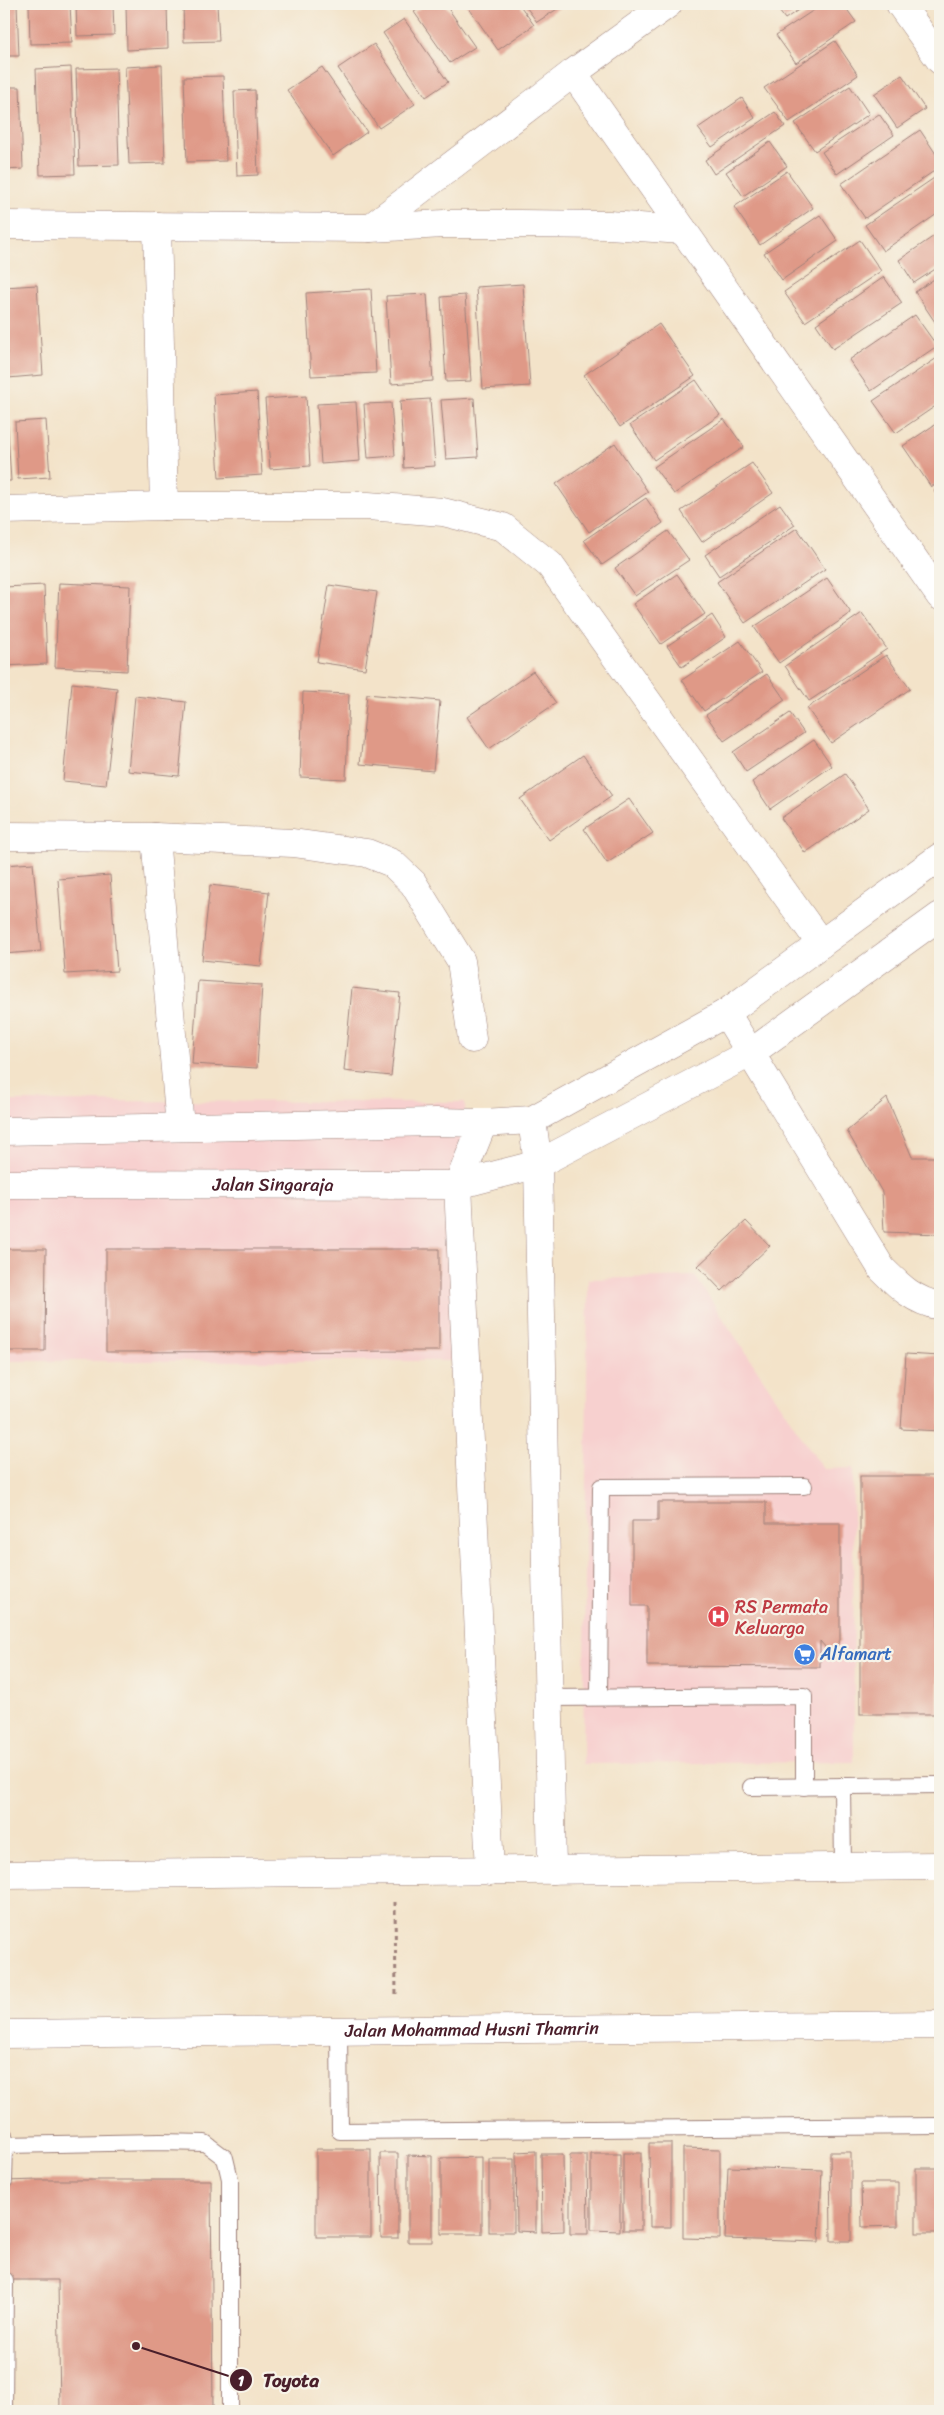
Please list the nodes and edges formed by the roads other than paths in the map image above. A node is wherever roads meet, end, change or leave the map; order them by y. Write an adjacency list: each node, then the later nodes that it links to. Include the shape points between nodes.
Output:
1 (668, 4): 4 (street)
2 (900, 4): 3 (street)
3 (940, 60)
4 (573, 73): 7 (street); 8 (street)
5 (4, 225): 6 (street)
6 (157, 226): 7 (street); 9 (street)
7 (370, 228): 8 (street, via 520,224)
8 (683, 230): 11 (street)
9 (164, 506): 10 (street); 16 (street, via 368,506 443,512 503,527 550,565)
10 (4, 510)
11 (940, 596)
12 (4, 836): 13 (street)
13 (155, 837): 18 (street, via 293,843 366,853 392,863 413,883 461,961); 22 (street)
14 (940, 857): 16 (street)
15 (940, 916): 19 (street, Jalan Singaraja)
16 (821, 944): 17 (street)
17 (726, 1013): 19 (street); 20 (street)
18 (472, 1038)
19 (752, 1052): 24 (street, Jalan Singaraja); 27 (street, via 882,1269 904,1291 919,1300)
20 (532, 1120): 21 (street); 24 (street)
21 (483, 1123): 22 (street); 26 (street)
22 (180, 1128): 23 (street)
23 (4, 1131)
24 (538, 1164): 26 (street, Jalan Singaraja); 30 (street)
25 (4, 1184): 26 (street, Jalan Singaraja)
26 (458, 1186): 38 (street)
27 (940, 1306)
28 (804, 1486): 29 (lane, via 601,1487)
29 (599, 1697): 30 (lane); 34 (lane, via 804,1696)
30 (549, 1698): 37 (street)
31 (940, 1785): 32 (lane)
32 (842, 1786): 34 (lane); 36 (lane)
33 (751, 1787): 34 (lane)
34 (804, 1787)
35 (940, 1866): 36 (street)
36 (843, 1867): 37 (street)
37 (552, 1870): 38 (street)
38 (490, 1871): 39 (street)
39 (4, 1875)
40 (940, 2025): 41 (street, Jalan Mohammad Husni Thamrin)
41 (339, 2030): 42 (street, Jalan Mohammad Husni Thamrin); 43 (lane, via 340,2131)
42 (4, 2034)
43 (940, 2126)
44 (4, 2140): 45 (lane); 48 (lane, via 205,2143 225,2158 230,2179)
45 (4, 2181)
46 (5, 2280): 47 (lane)
47 (4, 2411)
48 (230, 2411)

